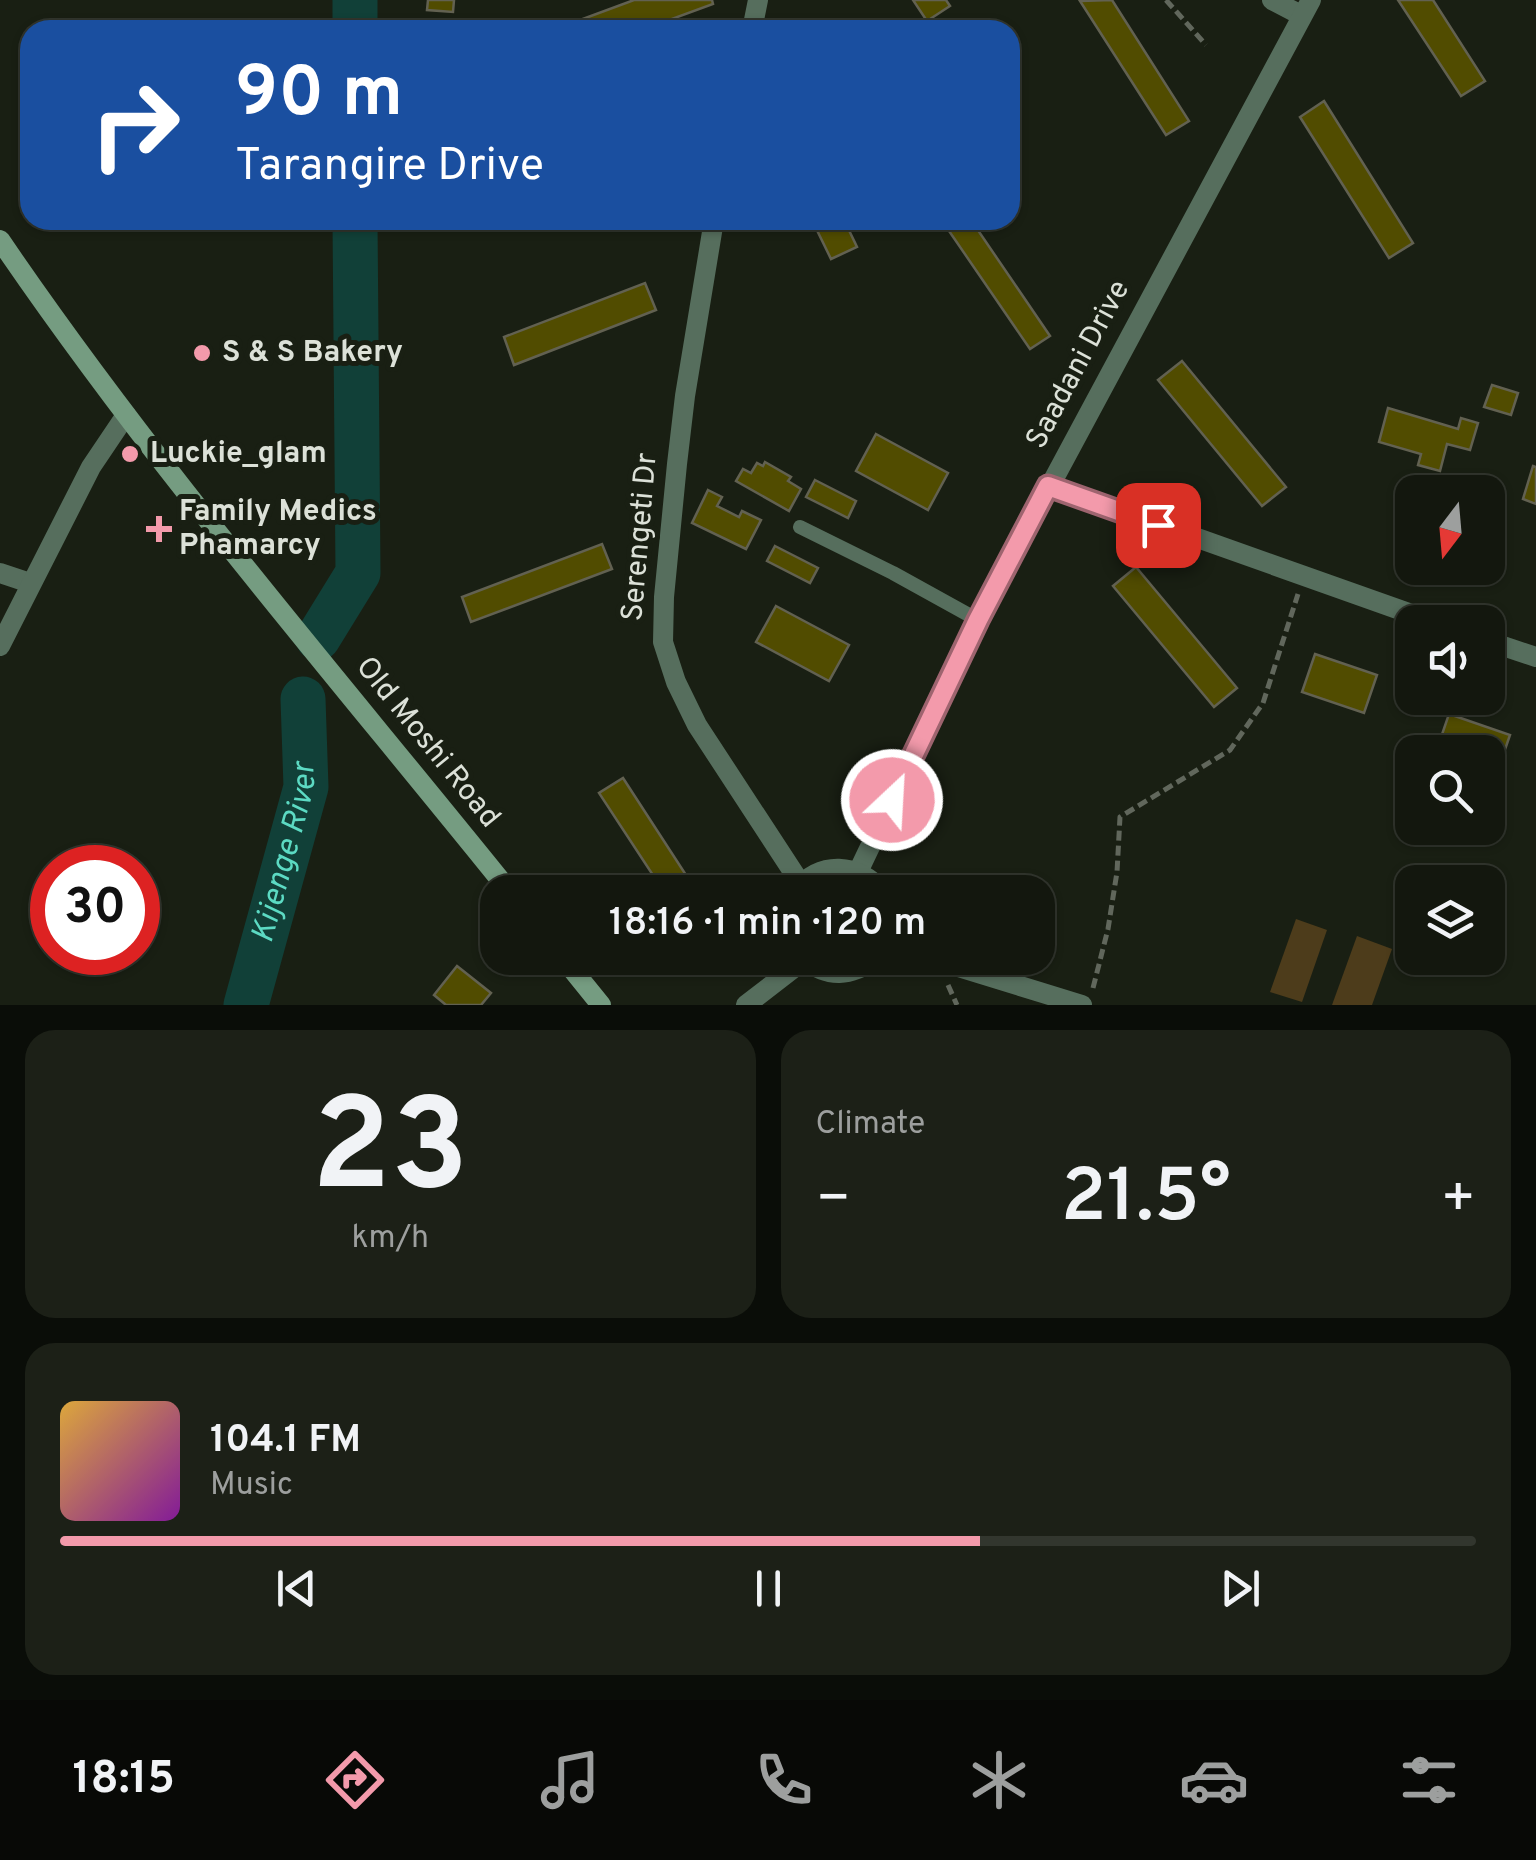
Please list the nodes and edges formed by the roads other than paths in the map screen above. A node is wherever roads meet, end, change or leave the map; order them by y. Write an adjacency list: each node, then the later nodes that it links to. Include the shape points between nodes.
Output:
1 (1272, 0): 2 (street)
2 (1306, 8): 6 (street, Saadani Drive)
3 (712, 230): 17 (street, Serengeti Dr, via 676,464 662,642 696,725)
4 (0, 240): 5 (main road, Old Moshi Road)
5 (126, 415): 9 (street); 16 (main road, Old Moshi Road)
6 (1048, 486): 10 (street); 11 (street, Saadani Drive)
7 (800, 527): 11 (lane)
8 (0, 573): 9 (street)
9 (30, 583): 12 (street)
10 (1395, 609)
11 (978, 620): 15 (street, Saadani Drive)
12 (0, 646)
13 (1505, 647): 14 (street)
14 (1536, 657)
15 (858, 872): 18 (street); 19 (street)
16 (496, 875)
17 (790, 875)
18 (813, 875)
19 (863, 875)
20 (576, 975): 23 (main road)
21 (783, 975): 24 (street)
22 (986, 975): 25 (street)
23 (601, 1005)
24 (746, 1005)
25 (1086, 1005)

